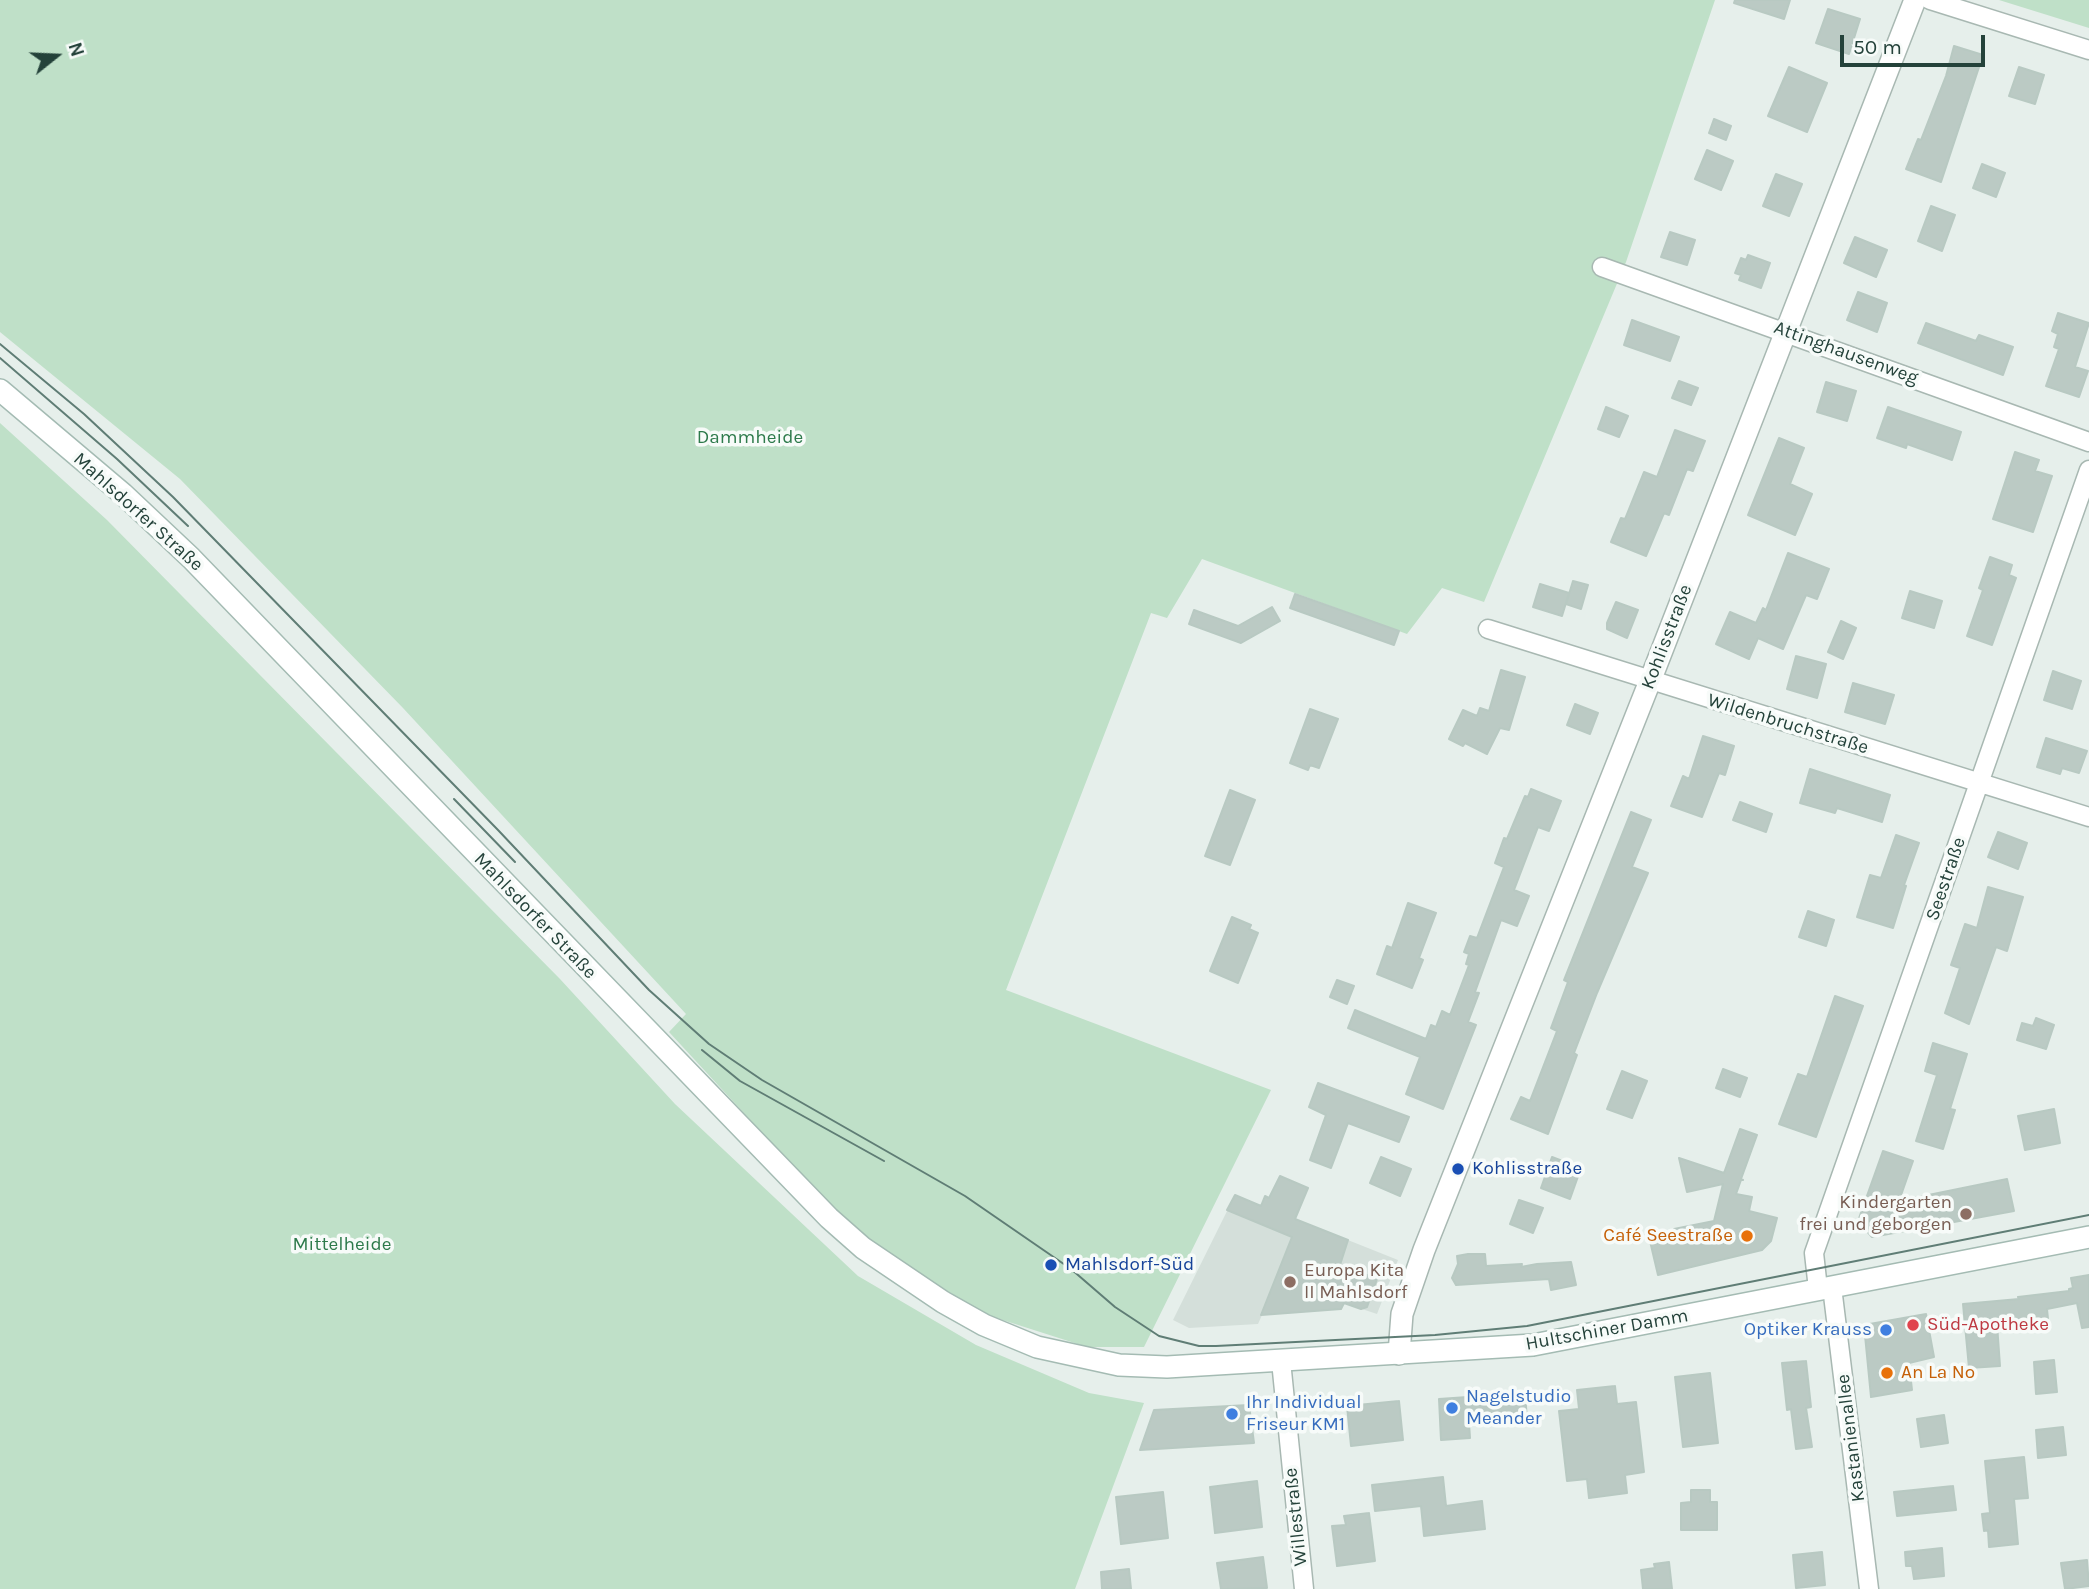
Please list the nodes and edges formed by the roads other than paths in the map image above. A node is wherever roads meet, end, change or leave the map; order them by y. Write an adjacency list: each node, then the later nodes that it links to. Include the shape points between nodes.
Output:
1 (1915, 0): 5 (main road, Kohlisstraße)
2 (1930, 0): 3 (street)
3 (2089, 50)
4 (1602, 267): 5 (street, Attinghausenweg)
5 (1785, 331): 7 (street, Attinghausenweg); 10 (main road, Kohlisstraße)
6 (0, 390): 17 (main road, Mahlsdorfer Straße, via 191,558 807,1196 863,1248 984,1325 1037,1347)
7 (2089, 442)
8 (2089, 470): 11 (street, Seestraße)
9 (1488, 629): 10 (street, Wildenbruchstraße)
10 (1650, 681): 11 (street, Wildenbruchstraße); 15 (main road, Kohlisstraße, via 1424,1250 1402,1314)
11 (1979, 783): 12 (street, Wildenbruchstraße); 14 (street, Seestraße, via 1814,1253)
12 (2089, 817)
13 (2089, 1237): 14 (main road, Hultschiner Damm)
14 (1825, 1288): 15 (main road, Hultschiner Damm, via 1532,1345); 19 (street, Kastanienallee)
15 (1399, 1354): 16 (main road, Hultschiner Damm)
16 (1281, 1361): 17 (main road, Hultschiner Damm); 18 (street, Willestraße)
17 (1119, 1365)
18 (1304, 1589)
19 (1869, 1589)

